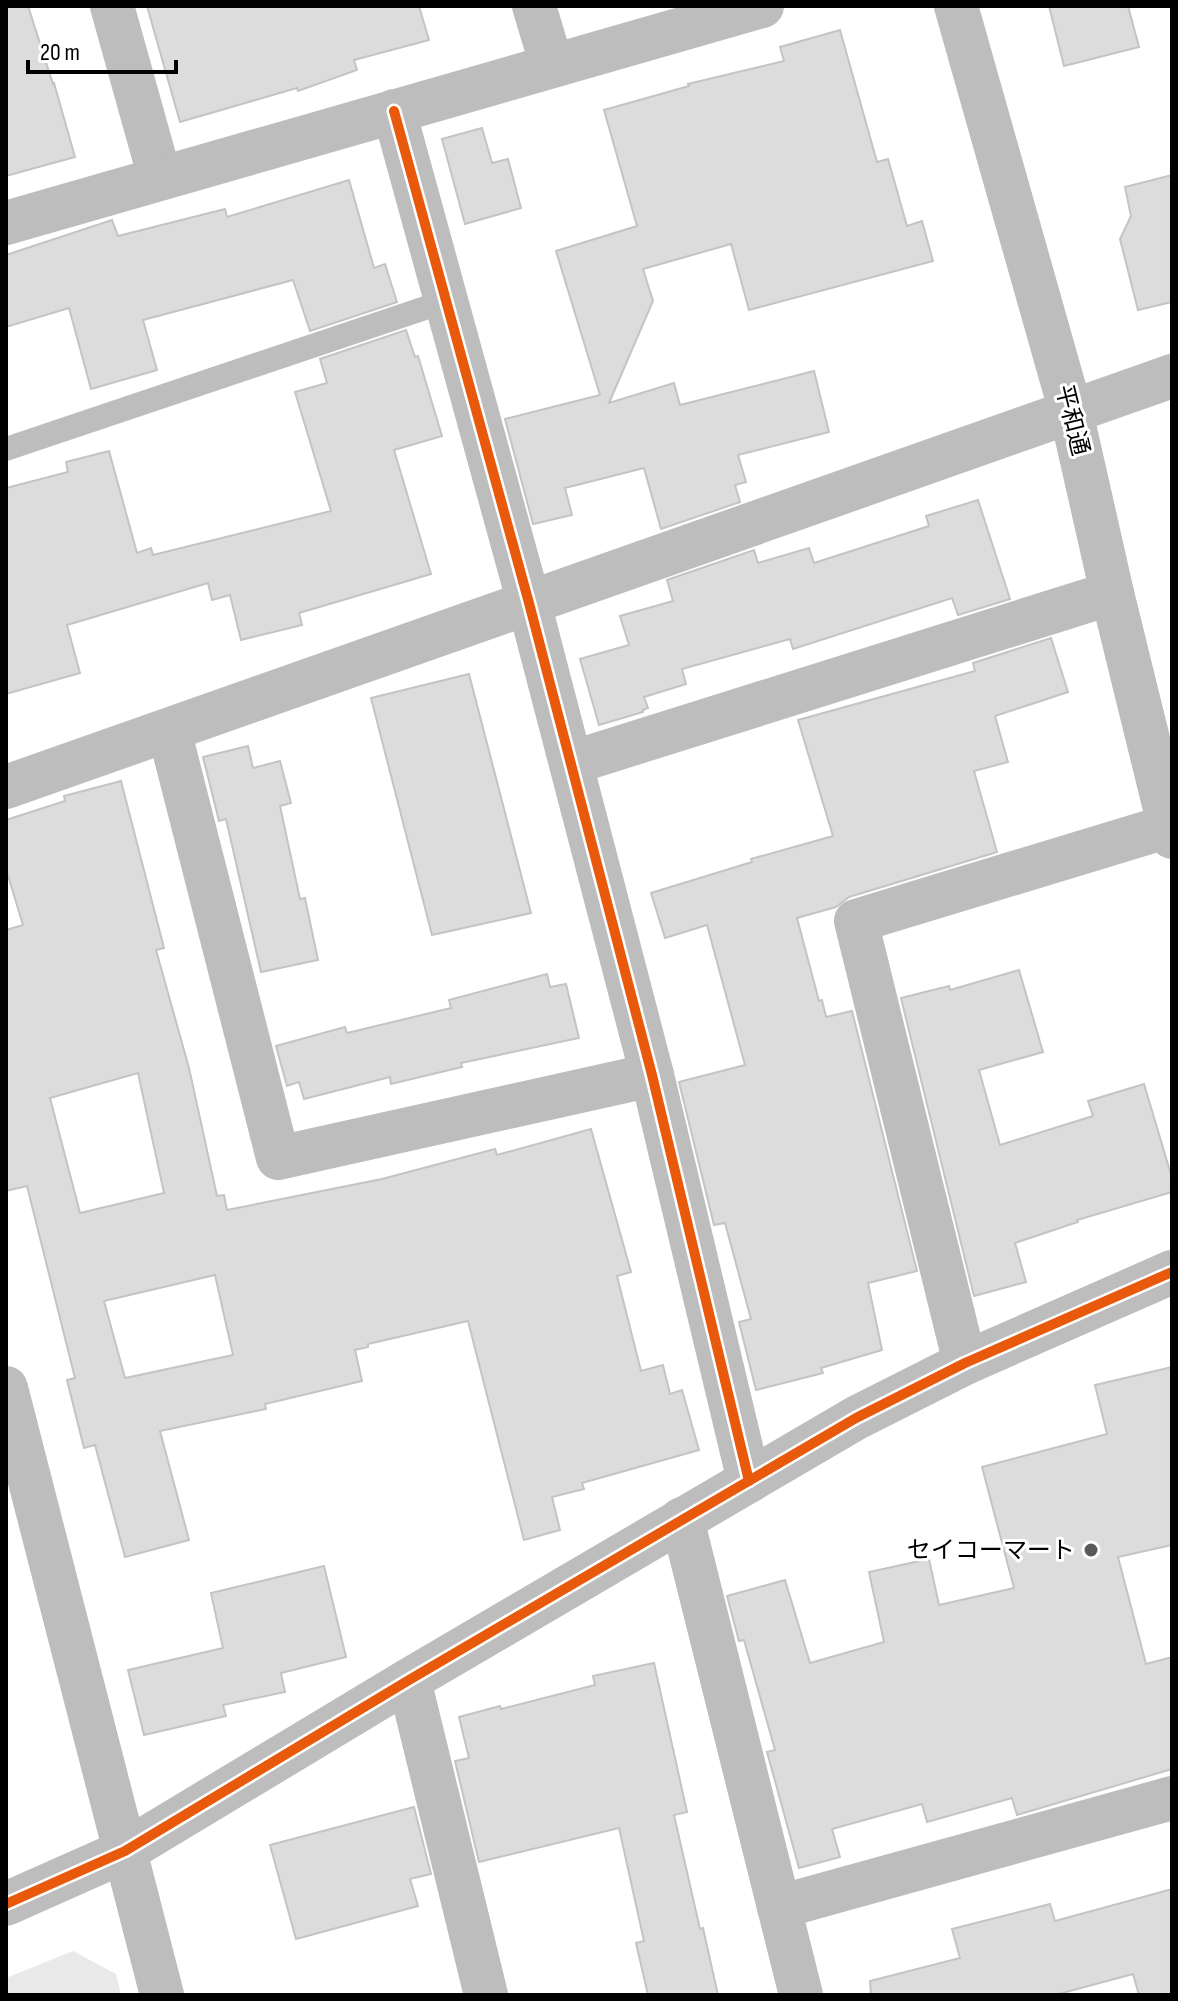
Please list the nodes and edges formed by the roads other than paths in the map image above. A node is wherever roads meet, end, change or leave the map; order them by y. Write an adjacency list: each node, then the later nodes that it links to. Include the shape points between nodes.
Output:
1 (112, 6): 7 (street)
2 (534, 6): 5 (street)
3 (762, 6): 5 (street)
4 (956, 6): 11 (street, 平和通)
5 (552, 66): 6 (street)
6 (394, 111): 7 (street); 9 (street)
7 (160, 178): 8 (street)
8 (6, 223)
9 (446, 301): 12 (lane); 14 (street)
10 (1172, 376): 11 (street)
11 (1071, 412): 13 (street, 平和通); 14 (street)
12 (6, 449)
13 (1112, 593): 16 (street); 18 (street, 平和通)
14 (529, 603): 15 (street); 16 (street)
15 (169, 730): 17 (street); 19 (street, via 278,1158)
16 (571, 763): 19 (street)
17 (6, 787)
18 (1171, 832): 21 (street, via 856,921)
19 (652, 1075): 23 (street)
20 (1172, 1272): 21 (street)
21 (965, 1363): 23 (street)
22 (6, 1388): 27 (street)
23 (749, 1481): 24 (street)
24 (682, 1519): 25 (street); 29 (street)
25 (409, 1680): 27 (street); 31 (street)
26 (1172, 1798): 29 (street)
27 (125, 1851): 28 (street); 30 (street)
28 (6, 1904)
29 (779, 1907): 32 (street)
30 (162, 1995)
31 (486, 1995)
32 (801, 1995)

